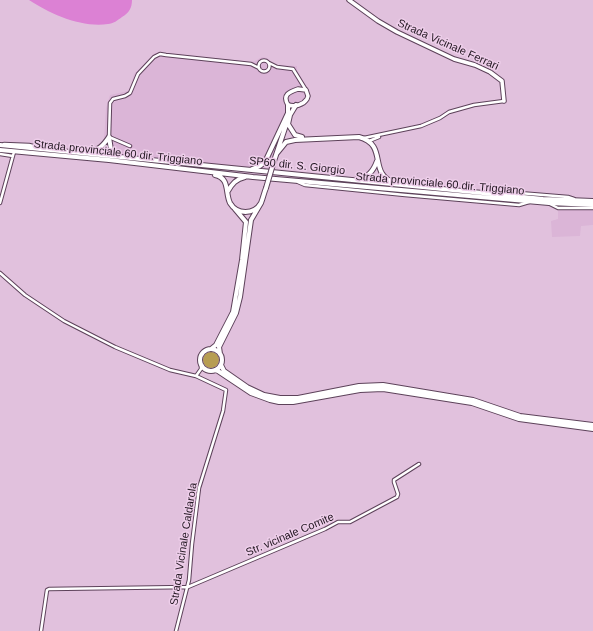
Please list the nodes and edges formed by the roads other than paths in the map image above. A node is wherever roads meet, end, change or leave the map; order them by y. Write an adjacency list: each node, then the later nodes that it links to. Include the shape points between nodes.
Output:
1 (349, 0): 11 (street, Strada Vicinale Ferrari, via 397,32 495,75 502,81)
2 (261, 61): 3 (street); 4 (street); 6 (street)
3 (269, 63): 5 (street); 7 (street)
4 (251, 64): 6 (street); 17 (street, via 157,55 138,74 128,94 111,101)
5 (277, 67): 7 (street); 8 (street, via 293,69)
6 (259, 68): 7 (street, via 263,71)
7 (269, 69)
8 (299, 79): 9 (street); 10 (street)
9 (298, 88): 10 (street); 12 (street, via 286,95)
10 (306, 90): 13 (street, via 308,99)
11 (504, 101): 20 (street, via 449,112 421,126)
12 (288, 105): 13 (street); 14 (main road)
13 (296, 105): 15 (main road)
14 (288, 113): 16 (main road); 33 (main road, via 265,162 258,168)
15 (288, 120): 16 (main road); 18 (main road, via 289,127 295,135)
16 (285, 128): 27 (main road)
17 (109, 137): 23 (street); 26 (main road, via 104,145 93,151); 31 (main road, via 110,146 117,155)
18 (313, 138): 19 (main road); 27 (main road, via 286,142)
19 (363, 138): 20 (street); 21 (main road)
20 (374, 138): 21 (street); 24 (street)
21 (369, 141): 24 (main road)
22 (0, 144): 26 (main road, SP60 dir. S. Giorgio)
23 (130, 146)
24 (374, 146): 30 (main road)
25 (0, 150): 29 (main road, Strada provinciale 60 dir. Triggiano)
26 (68, 152): 31 (main road, SP60 dir. S. Giorgio)
27 (277, 153): 40 (main road, bridge)
28 (0, 154): 29 (street)
29 (14, 154): 32 (main road, Strada provinciale 60 dir. Triggiano, via 109,160); 39 (street)
30 (378, 159): 35 (main road, via 371,173); 36 (main road, via 384,177)
31 (143, 160): 33 (main road, SP60 dir. S. Giorgio)
32 (185, 169): 34 (main road, Strada provinciale 60 dir. Triggiano); 37 (main road, via 219,176 226,184)
33 (243, 170): 35 (main road, SP60 dir. S. Giorgio)
34 (253, 177): 37 (main road, via 237,180); 41 (main road, Strada provinciale 60 dir. Triggiano)
35 (352, 180): 36 (main road, SP60 dir. S. Giorgio)
36 (405, 185): 38 (main road, SP60 dir. S. Giorgio, via 543,199)
37 (228, 192): 44 (main road, via 229,201)
38 (593, 201)
39 (0, 203)
40 (261, 203): 44 (main road, via 248,212); 47 (main road, via 251,220 240,298 236,313 219,347)
41 (549, 203): 42 (main road, Strada provinciale 60 dir. Triggiano); 43 (street, via 558,208)
42 (593, 205)
43 (593, 208)
44 (235, 209): 46 (main road, via 246,222 237,297 227,326)
45 (0, 273): 51 (street, via 25,295 64,322 170,370)
46 (211, 349): 47 (main road); 49 (main road, via 201,354)
47 (220, 354): 48 (main road)
48 (221, 365): 50 (main road); 52 (main road, via 224,371 247,387 264,395 280,398 298,398 359,386 383,385 466,398 520,416)
49 (202, 370): 50 (main road); 51 (street)
50 (215, 370): 53 (main road, via 251,393 275,401 293,402 383,388 472,403 519,420)
51 (196, 376): 55 (street, Strada Vicinale Caldarola, via 226,390 224,412 198,496)
52 (593, 425)
53 (593, 429)
54 (419, 464): 55 (street, Str. vicinale Comite, via 394,480 397,497 350,522 338,522)
55 (188, 587): 56 (street, via 49,589); 57 (street, Strada Vicinale Caldarola)
56 (41, 631)
57 (176, 631)

